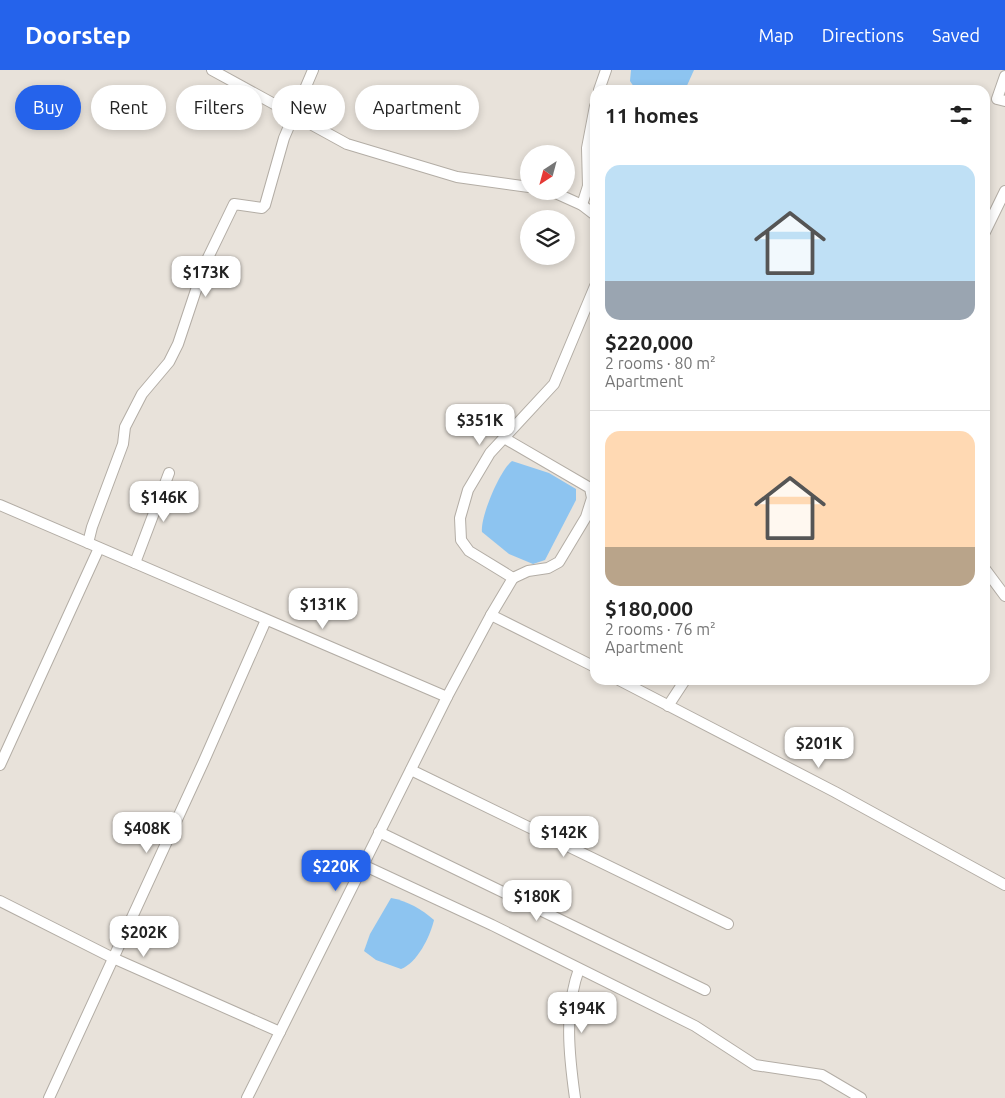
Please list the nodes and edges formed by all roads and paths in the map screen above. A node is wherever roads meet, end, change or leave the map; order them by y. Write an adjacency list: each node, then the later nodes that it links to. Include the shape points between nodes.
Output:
1 (212, 70): 8 (street)
2 (313, 70): 5 (street)
3 (606, 70): 6 (street)
4 (1005, 76): 7 (street, via 997,99)
5 (307, 85)
6 (601, 85)
7 (1005, 102)
8 (272, 103)
9 (288, 130): 24 (street, via 265,205 262,208 234,204 204,266 178,344 142,394 125,427 123,444)
10 (321, 130): 12 (street, via 347,144 457,177)
11 (590, 132): 15 (street, via 588,186)
12 (520, 186)
13 (1005, 191): 17 (street)
14 (571, 200): 15 (street)
15 (582, 205): 16 (street)
16 (590, 211)
17 (990, 222)
18 (590, 298): 19 (street, via 554,384)
19 (504, 438): 21 (street); 28 (street, via 490,453 468,490 460,518 461,540 469,551)
20 (169, 473): 26 (street)
21 (590, 488)
22 (590, 504): 28 (street, via 559,562)
23 (0, 505): 24 (street)
24 (88, 543): 25 (street)
25 (99, 548): 26 (street); 37 (street)
26 (136, 563): 31 (street)
27 (990, 576): 29 (street)
28 (514, 578): 30 (street)
29 (1005, 596)
30 (492, 615): 32 (street); 35 (street)
31 (266, 620): 35 (street); 44 (street)
32 (590, 664)
33 (629, 685): 36 (street)
34 (682, 685): 36 (street)
35 (447, 697): 38 (street)
36 (668, 706): 41 (street, via 836,792)
37 (0, 765)
38 (411, 770): 39 (street); 43 (street)
39 (380, 832): 40 (street); 46 (street)
40 (363, 865): 45 (street); 47 (street)
41 (1005, 885)
42 (0, 901): 44 (street)
43 (728, 924)
44 (113, 958): 47 (street); 49 (street)
45 (578, 969): 48 (street, via 695,1026 755,1065 822,1075); 51 (street, via 572,989 568,1051)
46 (705, 990)
47 (280, 1032): 50 (street)
48 (855, 1097)
49 (50, 1098)
50 (246, 1098)
51 (575, 1098)

